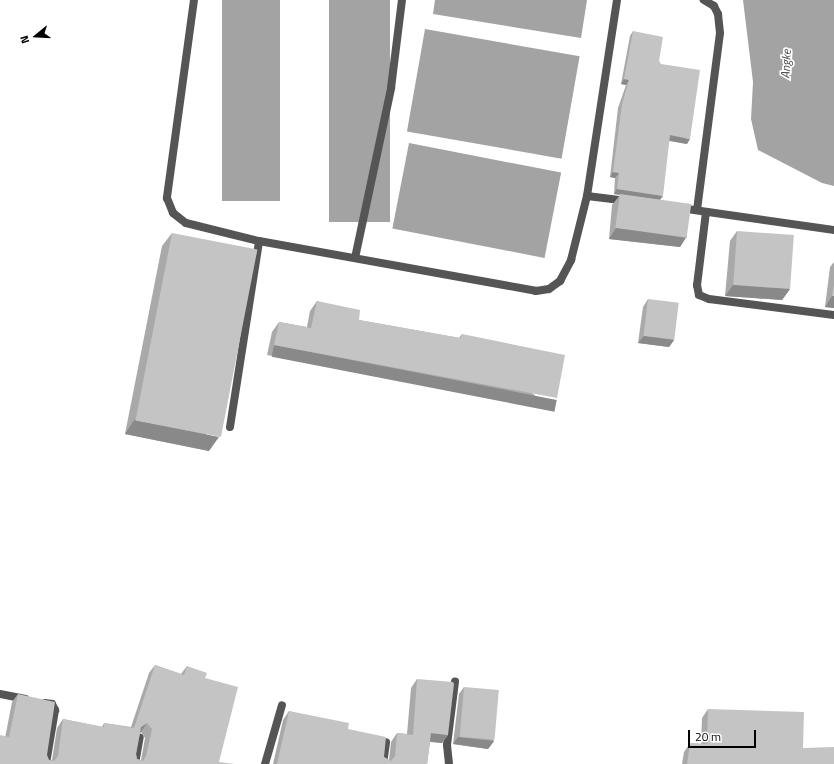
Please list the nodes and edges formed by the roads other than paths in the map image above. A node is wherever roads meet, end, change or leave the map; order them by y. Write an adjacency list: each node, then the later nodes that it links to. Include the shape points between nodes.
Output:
1 (194, 0): 11 (street, via 166,198 173,213 186,223)
2 (402, 0): 12 (street, via 391,88)
3 (617, 0): 5 (street)
4 (704, 0): 8 (street, via 714,6 718,14 720,33)
5 (587, 196): 6 (street); 12 (street, via 571,260 560,281 549,289 536,291)
6 (634, 202)
7 (673, 207): 8 (street)
8 (696, 210): 9 (street)
9 (706, 212): 10 (street); 13 (street, via 697,285 699,296)
10 (834, 230)
11 (259, 241): 12 (street); 14 (street)
12 (355, 258)
13 (834, 315)
14 (230, 427)
15 (455, 682): 24 (street, via 447,746)
16 (0, 694): 20 (street, via 52,704 55,710)
17 (282, 705): 22 (street)
18 (140, 737): 21 (street)
19 (386, 742): 23 (street)
20 (46, 764)
21 (135, 764)
22 (264, 764)
23 (383, 764)
24 (449, 764)

